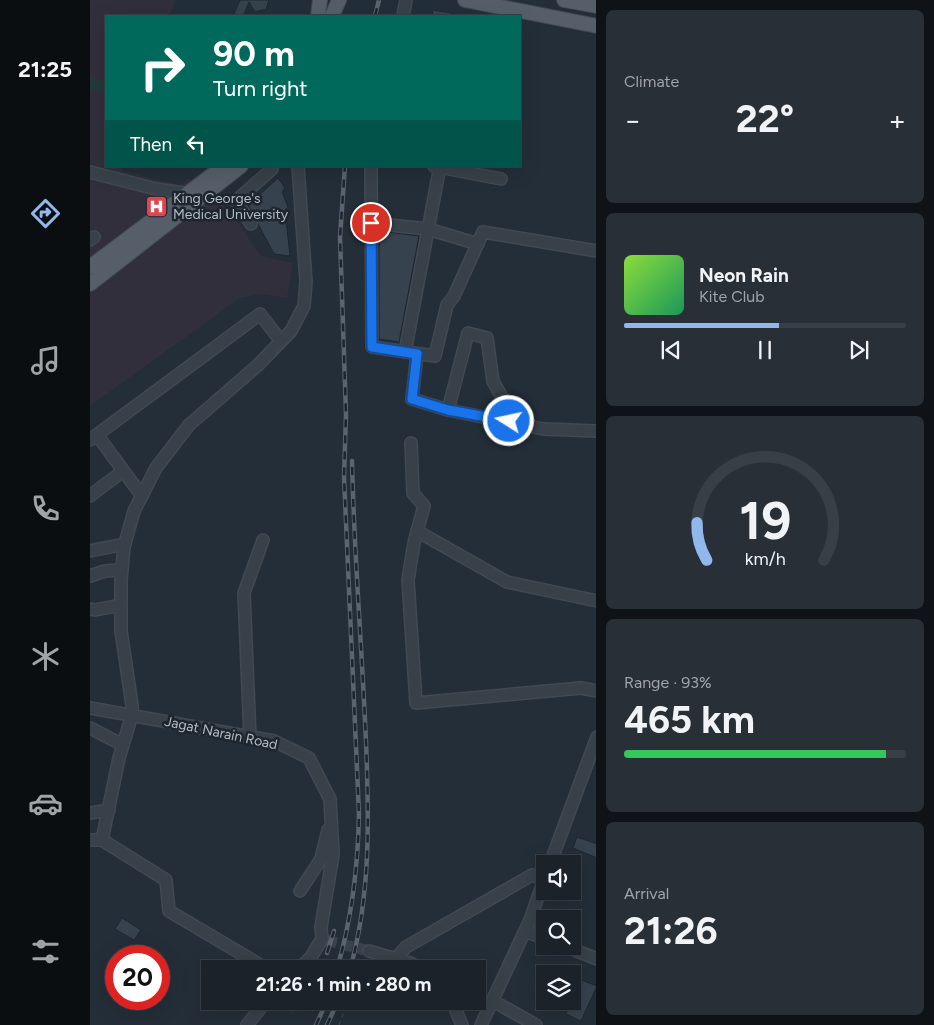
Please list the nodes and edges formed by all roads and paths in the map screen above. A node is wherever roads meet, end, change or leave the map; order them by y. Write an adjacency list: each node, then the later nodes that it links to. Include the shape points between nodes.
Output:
1 (320, 0): 6 (main road)
2 (406, 0): 7 (street)
3 (465, 0): 8 (main road)
4 (577, 1): 5 (main road)
5 (596, 6)
6 (318, 15)
7 (403, 15)
8 (596, 26)
9 (223, 167): 17 (main road)
10 (239, 167): 17 (main road)
11 (271, 167): 19 (street, via 236,201)
12 (298, 167): 25 (street, via 306,282 304,306 291,331)
13 (371, 167): 18 (street)
14 (438, 167): 16 (street); 20 (street)
15 (90, 172): 17 (street)
16 (500, 179)
17 (194, 196): 23 (main road); 24 (main road)
18 (371, 223): 20 (street); 26 (street, via 372,347)
19 (251, 224)
20 (428, 229): 21 (street); 26 (street)
21 (478, 244): 22 (street, via 483,232); 27 (street, via 447,305 435,356)
22 (596, 252)
23 (90, 267)
24 (90, 284)
25 (281, 341): 31 (street, via 260,314); 35 (street, via 188,425 156,468)
26 (405, 352): 27 (street)
27 (417, 354): 28 (street, via 412,399)
28 (448, 410): 29 (street); 29 (street, via 468,333 487,338 493,381 511,414)
29 (509, 421): 30 (street, via 544,428)
30 (596, 431)
31 (93, 437): 33 (street)
32 (411, 442): 36 (street, via 413,493 424,506)
33 (123, 471): 34 (street); 35 (street)
34 (90, 496)
35 (142, 496): 38 (street)
36 (417, 531): 42 (street, via 507,582); 45 (street, via 408,580 416,703 581,688)
37 (263, 540): 49 (street, via 244,593)
38 (124, 544): 39 (street); 40 (street)
39 (90, 552)
40 (122, 570): 41 (street); 43 (street)
41 (90, 576)
42 (596, 601)
43 (121, 605): 44 (street); 47 (street, via 121,631)
44 (90, 609)
45 (596, 691)
46 (90, 708): 47 (street, Jagat Narain Road)
47 (132, 715): 49 (street, Jagat Narain Road); 51 (street)
48 (90, 728): 51 (street)
49 (250, 737): 54 (street, Jagat Narain Road, via 274,742 308,758 330,799)
50 (596, 737): 57 (street)
51 (123, 744): 52 (street)
52 (110, 810): 53 (street); 56 (street)
53 (90, 813)
54 (331, 818): 59 (street, via 321,859); 68 (street, Jagat Narain Road, via 333,854 321,927 324,940)
55 (90, 840): 56 (street)
56 (102, 840): 67 (street, via 166,880 169,911)
57 (553, 855)
58 (536, 876): 66 (street, via 532,875 406,947)
59 (300, 891)
60 (537, 900): 61 (street)
61 (525, 931): 62 (street); 70 (street)
62 (536, 935)
63 (369, 951): 66 (street)
64 (581, 952): 65 (street)
65 (596, 958)
66 (395, 959): 69 (street)
67 (252, 960)
68 (308, 960)
69 (399, 960)
70 (493, 1001): 77 (street); 78 (street)
71 (259, 1010): 74 (street)
72 (345, 1010): 75 (path)
73 (456, 1010): 76 (street)
74 (247, 1025)
75 (340, 1025)
76 (462, 1025)
77 (481, 1025)
78 (536, 1025)

